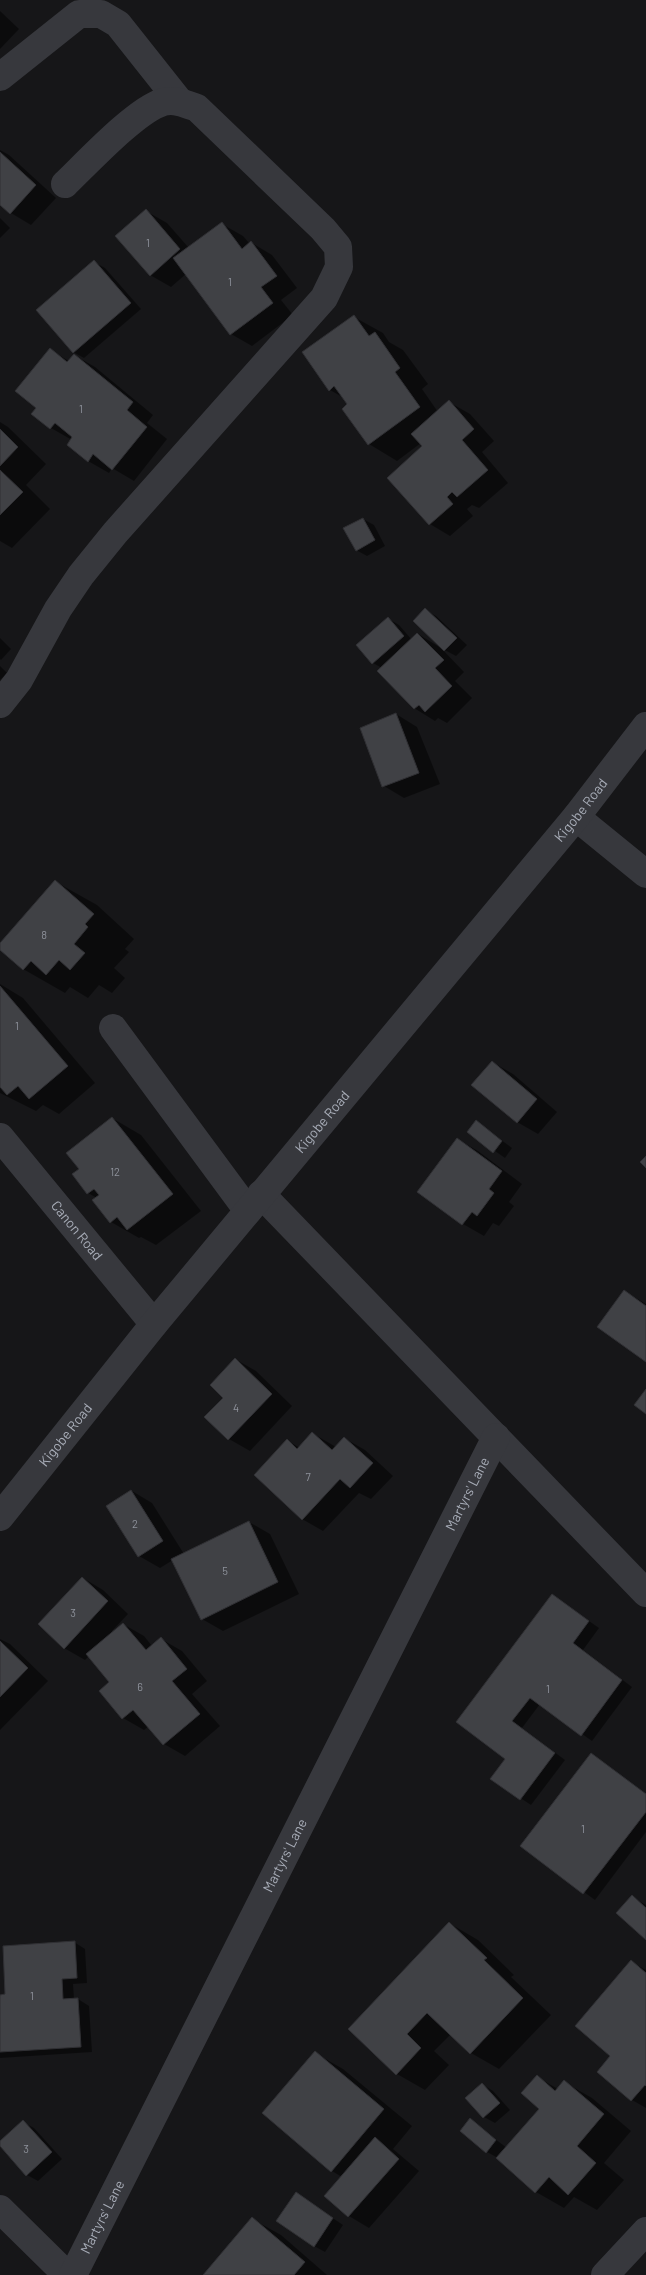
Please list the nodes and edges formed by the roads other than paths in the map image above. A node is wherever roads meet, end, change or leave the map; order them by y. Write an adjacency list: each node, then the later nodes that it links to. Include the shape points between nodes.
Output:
1 (0, 77): 2 (street, via 79,14 101,14 118,24)
2 (180, 101): 3 (street, via 163,102 148,110 124,128); 4 (street, via 197,108 323,229 338,246 339,267 324,298 81,575 58,609 19,680)
3 (65, 184)
4 (0, 704)
5 (646, 726): 6 (street, Kigobe Road)
6 (576, 817): 7 (street); 10 (street, Kigobe Road)
7 (646, 874)
8 (113, 1028): 10 (street)
9 (0, 1137): 11 (street, Canon Road)
10 (255, 1202): 11 (street, Kigobe Road); 12 (street)
11 (154, 1324): 13 (street, Kigobe Road)
12 (496, 1437): 14 (street); 18 (street, Martyrs' Lane)
13 (0, 1517)
14 (646, 1593)
15 (0, 2209): 17 (street)
16 (646, 2231): 19 (street)
17 (67, 2275)
18 (73, 2275)
19 (605, 2275)

